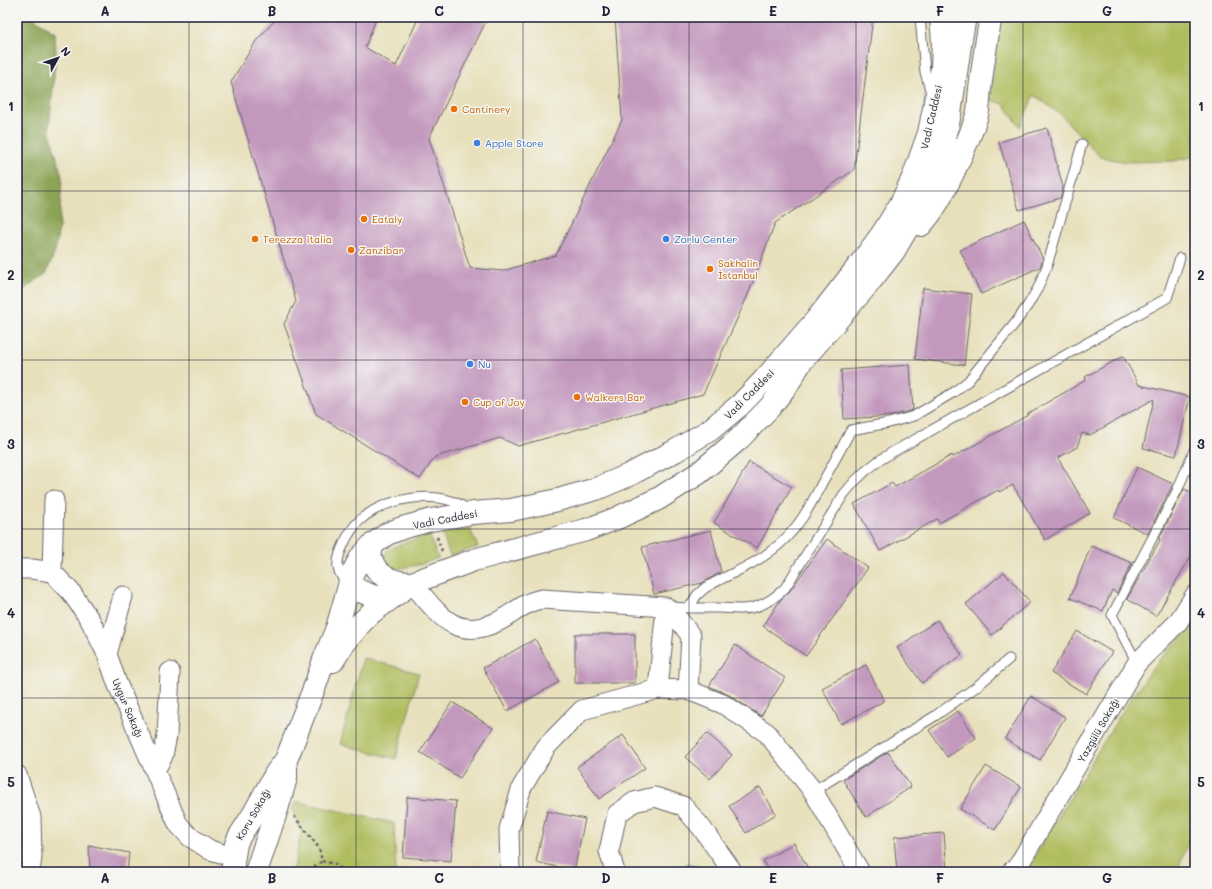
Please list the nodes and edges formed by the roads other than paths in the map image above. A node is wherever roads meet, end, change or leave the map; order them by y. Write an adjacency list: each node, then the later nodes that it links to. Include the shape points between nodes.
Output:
1 (920, 17): 5 (lane, via 925,72)
2 (941, 17): 5 (main road, Vadi Caddesi, via 942,68)
3 (965, 17): 7 (main road, via 943,146 918,210)
4 (991, 17): 7 (main road, via 978,110 967,143 927,219)
5 (935, 106): 11 (main road, Vadi Caddesi, via 929,133 913,178 882,234 817,319 740,405 710,430 675,451 609,484 558,500 510,510)
6 (1082, 144): 21 (lane, via 1047,266 1038,288 1016,322 968,380 954,392 914,416 851,430 799,524 758,561 705,588)
7 (894, 251): 15 (main road, Vadi Caddesi, via 801,362 770,407 740,438 699,473 658,499 615,519 586,530 474,560)
8 (1180, 258): 21 (lane, via 1167,298 891,453 863,472 844,494 785,588 770,601 744,609)
9 (1195, 448): 24 (lane, via 1178,491 1112,614)
10 (54, 500): 14 (street)
11 (473, 513): 12 (main road, Vadi Caddesi, via 402,528 387,534); 16 (lane, via 459,504 424,497 400,499 380,507 356,525 338,558 338,570 342,579)
12 (372, 545): 15 (main road, via 371,560 377,571 391,580); 16 (main road, Vadi Caddesi, via 361,557)
13 (17, 569): 14 (street)
14 (52, 572): 22 (street, Uygur Sokağı, via 71,592 90,620)
15 (412, 583): 19 (main road, Vadi Caddesi); 20 (street, via 446,621 461,628 478,630 499,622 528,603 542,599)
16 (349, 585): 19 (main road, via 375,597); 26 (main road, Koru Sokağı, via 337,628)
17 (1195, 595): 24 (street, Yazgülü Sokağı, via 1178,622)
18 (123, 596): 22 (street)
19 (392, 597): 26 (main road, Koru Sokağı, via 360,624)
20 (666, 607): 21 (lane); 27 (street); 28 (street, via 691,636)
21 (689, 608)
22 (107, 654): 30 (street, Uygur Sokağı)
23 (1010, 660): 32 (lane, via 935,716)
24 (1137, 663): 42 (street, Yazgülü Sokağı, via 1018,866)
25 (170, 672): 30 (street, via 167,736 163,756)
26 (315, 686): 29 (main road, Koru Sokağı)
27 (658, 689): 28 (street); 38 (street, via 582,710 546,746 522,787 509,829)
28 (688, 690): 32 (street, via 724,704 767,734)
29 (286, 760): 33 (main road, Koru Sokağı); 34 (main road, Koru Sokağı, via 286,778)
30 (155, 770): 35 (street, Uygur Sokağı, via 178,824 190,837)
31 (17, 775): 37 (street, via 31,817)
32 (813, 791): 41 (street)
33 (242, 832): 34 (main road, via 254,834); 35 (main road, Koru Sokağı, via 236,844)
34 (266, 842): 36 (main road, Koru Sokağı)
35 (233, 864): 36 (main road)
36 (257, 871)
37 (30, 872)
38 (510, 872)
39 (615, 872): 40 (street, via 609,851 617,814 634,802 655,797 683,806)
40 (733, 872)
41 (860, 872)
42 (1011, 872)

